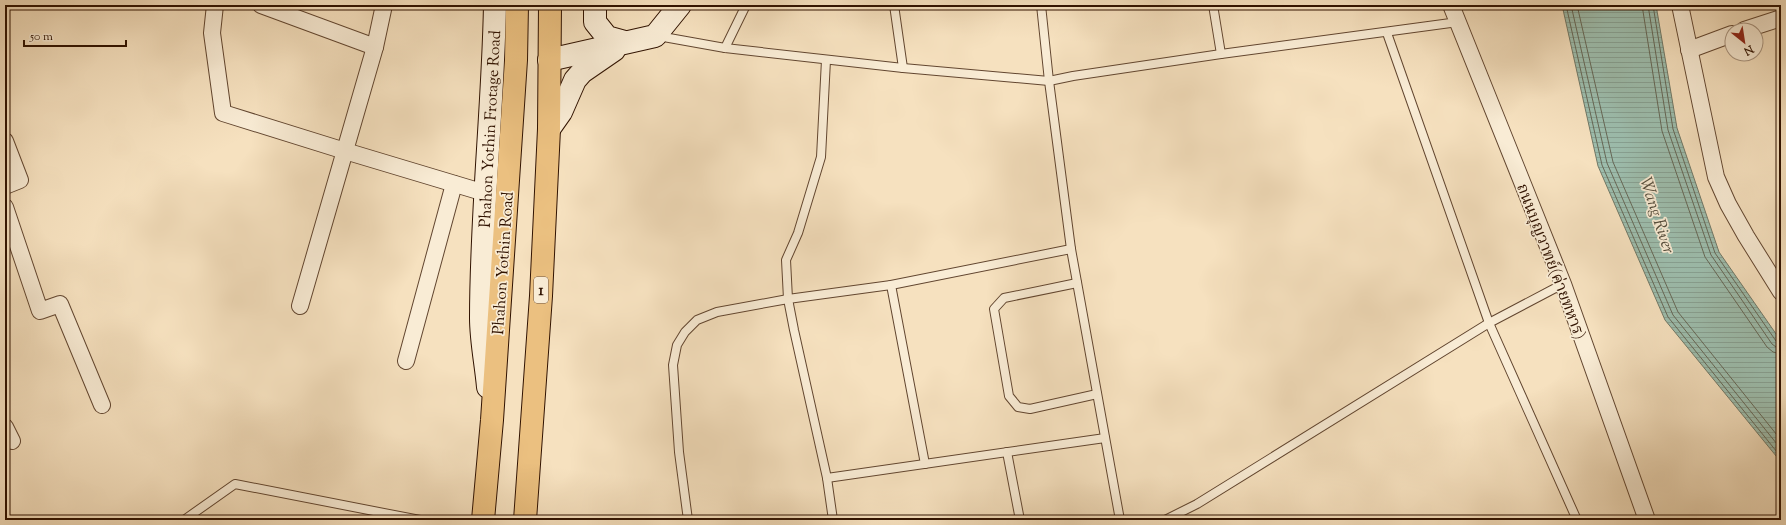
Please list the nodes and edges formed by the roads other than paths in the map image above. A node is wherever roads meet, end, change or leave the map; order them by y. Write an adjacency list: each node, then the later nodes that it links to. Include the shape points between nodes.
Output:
1 (215, 5): 33 (street, via 212,33 223,113)
2 (261, 5): 22 (street)
3 (384, 5): 22 (street)
4 (495, 5): 36 (main road, Phahon Yothin Frotage Road, via 494,64)
5 (517, 5): 26 (highway, Phahon Yothin Road)
6 (550, 5): 27 (highway, 1)
7 (595, 5): 21 (main road, via 595,22 607,37)
8 (746, 5): 23 (lane)
9 (894, 5): 29 (lane)
10 (1041, 5): 30 (lane)
11 (1213, 5): 25 (lane)
12 (1451, 5): 16 (street, ถนนบุญวาทย์(ค่ายทหาร))
13 (1680, 5): 24 (street)
14 (677, 6): 19 (main road)
15 (1781, 18): 17 (street)
16 (1458, 22): 18 (lane); 40 (street, ถนนบุญวาทย์(ค่ายทหาร))
17 (1764, 24)
18 (1387, 32): 25 (lane); 45 (lane)
19 (655, 36): 21 (main road); 23 (lane)
20 (1724, 37): 24 (street)
21 (625, 42): 27 (main road); 31 (main road, via 582,72 575,80 562,112)
22 (375, 47): 33 (street)
23 (724, 48): 28 (lane)
24 (1689, 50): 42 (street, via 1716,177 1746,236)
25 (1221, 54): 30 (lane)
26 (516, 60): 27 (highway); 49 (highway, Phahon Yothin Road)
27 (549, 60): 31 (highway, 1)
28 (826, 60): 29 (lane); 43 (lane, via 821,157 798,233 786,260)
29 (903, 68): 30 (lane)
30 (1049, 81): 38 (lane)
31 (549, 129): 59 (highway, 1, via 541,296)
32 (5, 141): 35 (street, via 20,180)
33 (345, 151): 34 (street); 44 (street)
34 (454, 184): 36 (street); 46 (street)
35 (5, 186)
36 (485, 193): 49 (main road, Phahon Yothin Frotage Road, via 481,319)
37 (5, 207): 48 (street, via 40,311 60,304)
38 (1071, 249): 39 (lane); 41 (lane)
39 (1077, 282): 47 (lane); 47 (lane, via 1004,298 994,309 1009,396 1018,407 1030,409)
40 (1563, 284): 45 (lane); 66 (street, ถนนบุญวาทย์(ค่ายทหาร))
41 (891, 285): 43 (lane); 54 (lane)
42 (1781, 292)
43 (788, 299): 55 (lane); 60 (lane, via 717,312 697,320 684,332 677,345 673,364 679,452)
44 (300, 306)
45 (1489, 323): 64 (lane, via 1197,504); 65 (lane)
46 (406, 361)
47 (1097, 394): 51 (lane)
48 (102, 405)
49 (492, 420): 58 (highway, Phahon Yothin Road)
50 (5, 426): 52 (street)
51 (1105, 438): 53 (lane); 63 (lane)
52 (12, 441)
53 (1007, 452): 54 (lane); 62 (lane)
54 (925, 464): 55 (lane)
55 (827, 478): 61 (lane)
56 (184, 520): 57 (lane, via 236,484)
57 (420, 520)
58 (483, 520)
59 (525, 520)
60 (688, 520)
61 (834, 520)
62 (1020, 520)
63 (1120, 520)
64 (1165, 520)
65 (1577, 520)
66 (1647, 520)

